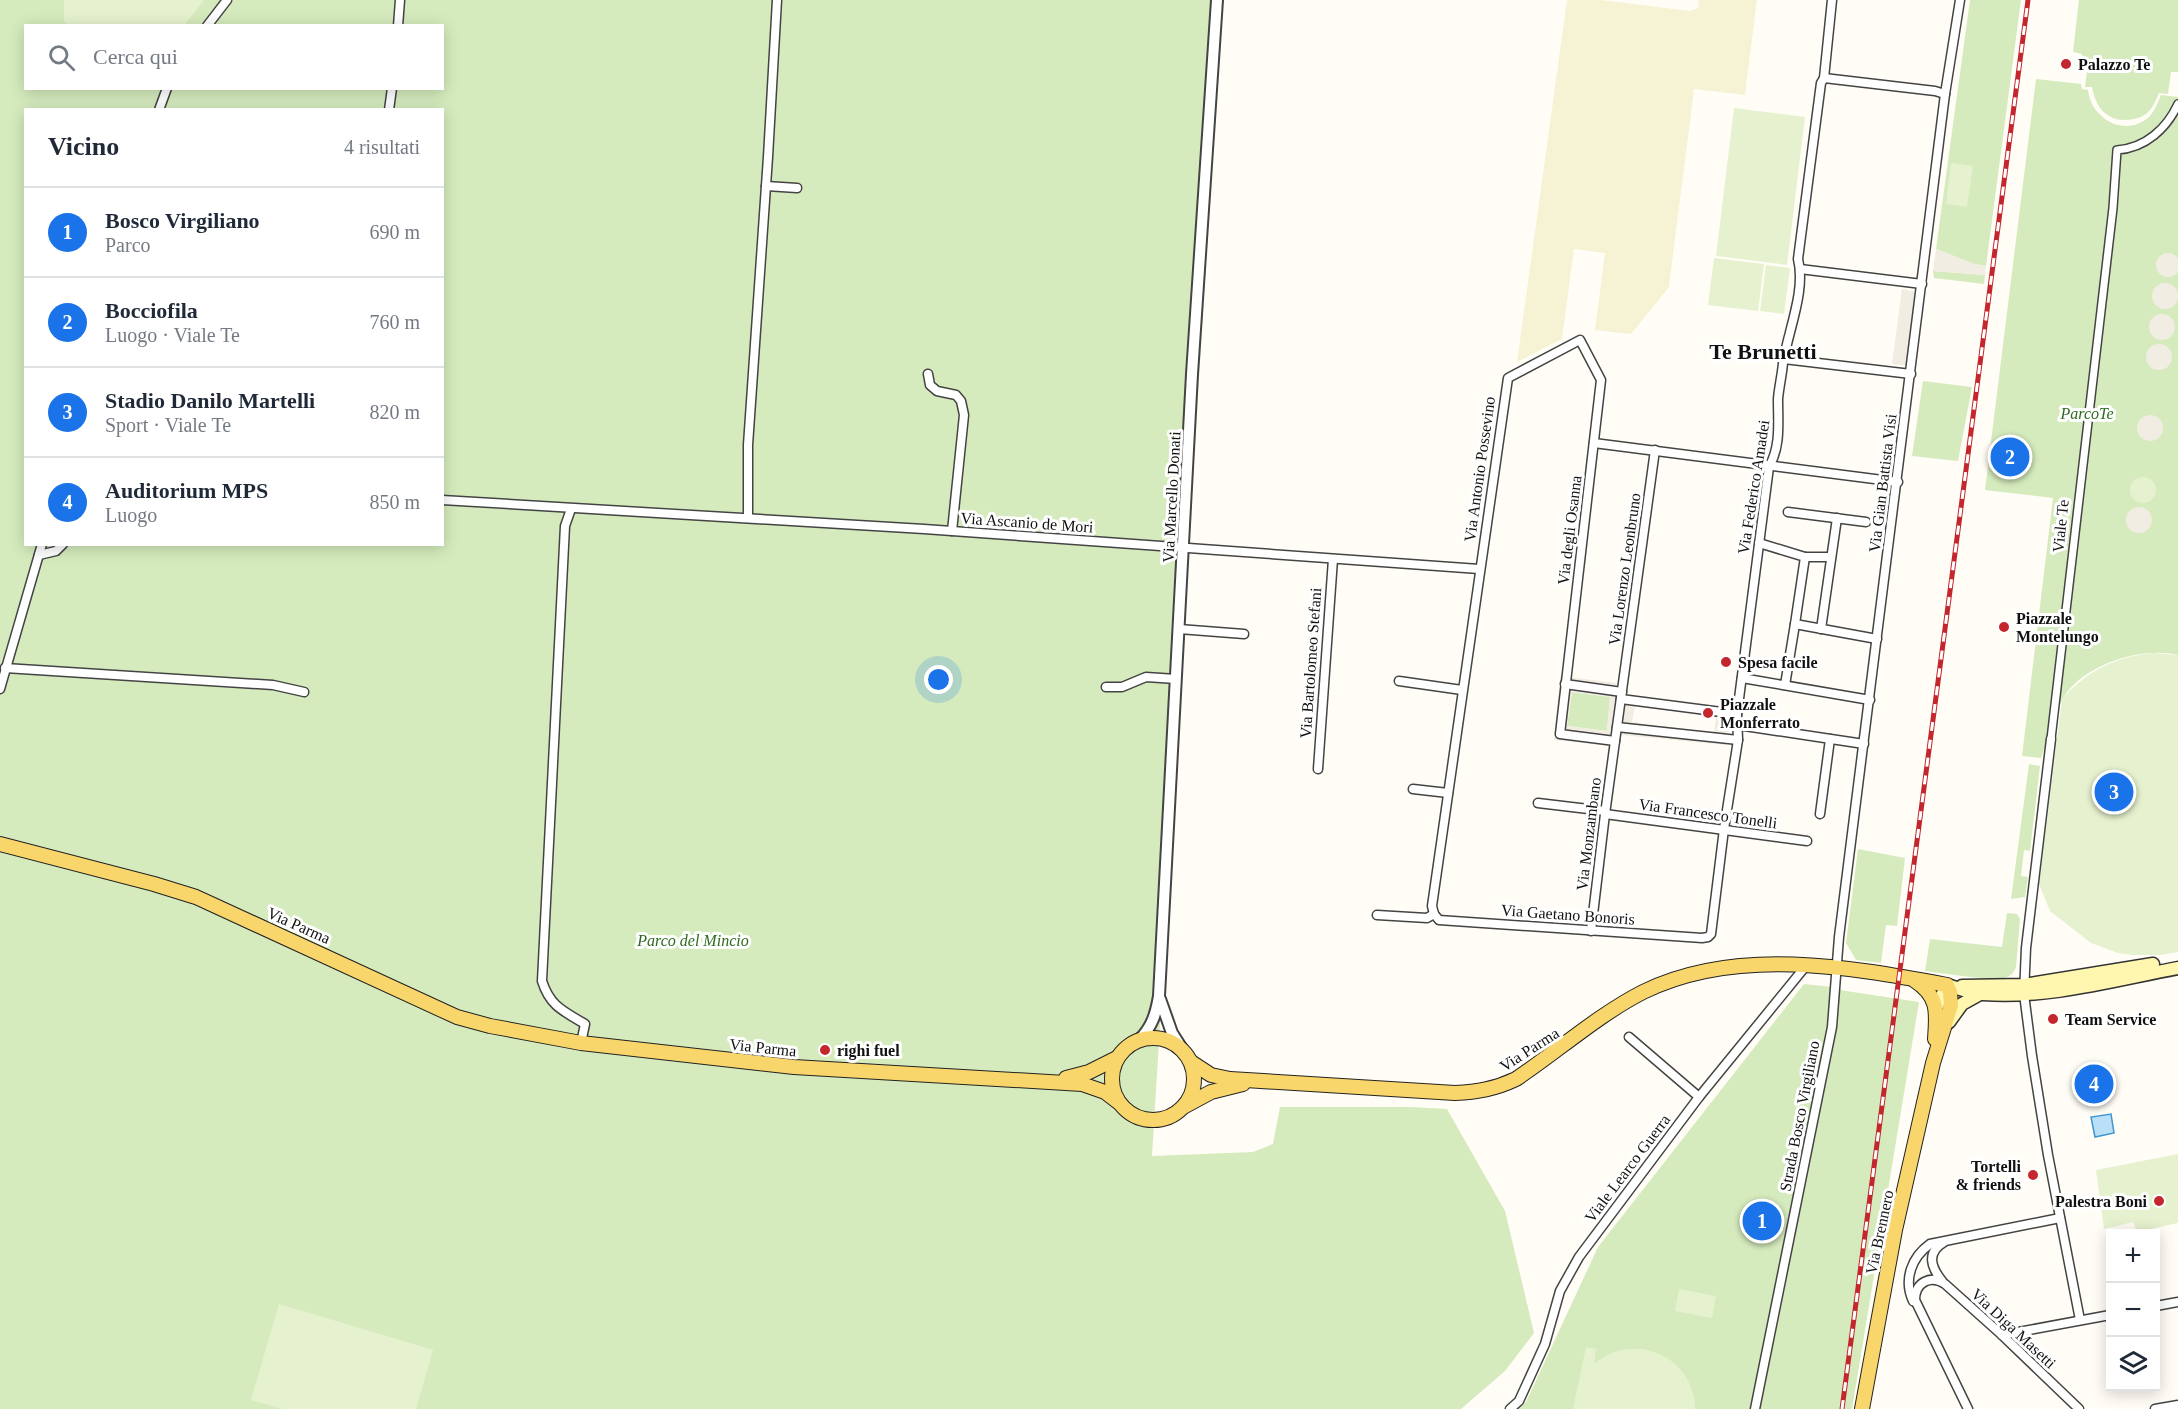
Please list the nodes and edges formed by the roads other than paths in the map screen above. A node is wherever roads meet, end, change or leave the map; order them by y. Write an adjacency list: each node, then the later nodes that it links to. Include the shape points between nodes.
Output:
1 (227, 0): 7 (street)
2 (400, 0): 8 (street)
3 (777, 0): 16 (street)
4 (1217, 0): 38 (street, Via Marcello Donati)
5 (1832, 0): 9 (street, Via Federico Amadei)
6 (1959, 0): 12 (street, Via Gian Battista Visi)
7 (209, 24)
8 (398, 24)
9 (1824, 78): 12 (street); 18 (street, Via Federico Amadei, via 1798,259)
10 (166, 90): 14 (street)
11 (392, 90): 15 (street)
12 (1945, 94): 19 (street, Via Gian Battista Visi)
13 (2178, 104): 66 (street, Viale Te, via 2164,128 2148,140 2117,150)
14 (160, 108)
15 (389, 108)
16 (766, 186): 17 (street); 31 (street, via 748,445)
17 (797, 188)
18 (1800, 269): 19 (street); 20 (street, Via Federico Amadei)
19 (1922, 284): 22 (street, Via Gian Battista Visi)
20 (1784, 359): 22 (street); 26 (street, Via Federico Amadei, via 1775,457)
21 (928, 374): 34 (street, via 930,385 937,391 956,395 963,406)
22 (1911, 374): 27 (street, Via Gian Battista Visi)
23 (1601, 380): 24 (street, Via degli Osanna); 43 (street, Via Antonio Possevino, via 1581,340 1508,378)
24 (1594, 443): 25 (street); 53 (street, Via degli Osanna)
25 (1655, 450): 26 (street); 59 (street, Via Lorenzo Leonbruno)
26 (1769, 467): 27 (street); 35 (street, Via Federico Amadei)
27 (1898, 482): 48 (street, Via Gian Battista Visi)
28 (444, 500): 29 (street, Via Ascanio de Mori)
29 (572, 509): 31 (street, Via Ascanio de Mori); 94 (street, via 565,526 542,981 548,998 585,1024)
30 (1788, 512): 32 (street)
31 (748, 518): 34 (street, Via Ascanio de Mori)
32 (1837, 518): 33 (street); 41 (street)
33 (1866, 522)
34 (952, 531): 38 (street, Via Ascanio de Mori)
35 (1759, 543): 40 (street); 50 (street, Via Federico Amadei)
36 (41, 546): 39 (street)
37 (61, 546): 39 (street)
38 (1183, 548): 42 (street, Via Ascanio de Mori); 45 (street, Via Marcello Donati)
39 (39, 555): 49 (street)
40 (1805, 557): 41 (street); 44 (street)
41 (1831, 557): 46 (street)
42 (1333, 559): 43 (street, Via Ascanio de Mori); 69 (street, Via Bartolomeo Stefani)
43 (1479, 569): 57 (street, Via Antonio Possevino)
44 (1795, 624): 46 (street); 54 (street)
45 (1179, 629): 47 (street); 51 (street, Via Marcello Donati)
46 (1821, 629): 48 (street)
47 (1244, 634)
48 (1877, 639): 60 (street, Via Gian Battista Visi)
49 (5, 668): 56 (street); 58 (street, via 273,685)
50 (1742, 678): 54 (street); 61 (street, Via Federico Amadei)
51 (1176, 679): 55 (street, via 1146,677 1122,687); 90 (street, Via Marcello Donati)
52 (1399, 681): 57 (street)
53 (1565, 684): 59 (street); 67 (street, Via degli Osanna, via 1560,734)
54 (1785, 685): 60 (street)
55 (1106, 687)
56 (0, 689)
57 (1462, 690): 71 (street, Via Antonio Possevino)
58 (304, 692)
59 (1621, 695): 61 (street); 63 (street, Via Lorenzo Leonbruno)
60 (1870, 700): 68 (street, Via Gian Battista Visi)
61 (1737, 714): 62 (street, Via Federico Amadei)
62 (1738, 725): 64 (street); 65 (street, Via Federico Amadei)
63 (1617, 727): 65 (street); 67 (street, Via Monzambano)
64 (1830, 739): 68 (street); 74 (street)
65 (1738, 740): 75 (street, Via Federico Amadei)
66 (2051, 740): 88 (street, Viale Te)
67 (1615, 741): 73 (street, Via Monzambano)
68 (1864, 744): 85 (street, Via Gian Battista Visi)
69 (1318, 769)
70 (1413, 789): 71 (street)
71 (1448, 793): 78 (street, Via Antonio Possevino)
72 (1538, 803): 73 (street, Via Francesco Tonelli)
73 (1605, 813): 75 (street, Via Francesco Tonelli); 80 (street, Via Monzambano)
74 (1820, 814)
75 (1724, 830): 76 (street, Via Francesco Tonelli); 81 (street, Via Federico Amadei, via 1712,934)
76 (1806, 841)
77 (0, 844): 94 (main road, Via Parma, via 196,897 457,1017)
78 (1434, 914): 79 (street, via 1427,918); 80 (street, Via Gaetano Bonoris, via 1439,920)
79 (1377, 915)
80 (1591, 931): 81 (street, Via Gaetano Bonoris)
81 (1702, 938)
82 (2178, 960): 88 (main road)
83 (1805, 967): 85 (main road, Via Parma); 99 (main road, Via Parma, via 1735,965 1661,984 1627,1001 1516,1080 1488,1090 1455,1093); 100 (street, Viale Learco Guerra)
84 (2178, 968): 88 (main road, via 2060,990)
85 (1837, 969): 86 (main road, Via Parma); 114 (street, Strada Bosco Virgiliano, via 1832,1027)
86 (1912, 979): 87 (main road, Via Parma); 91 (main road, via 1925,987)
87 (1947, 985): 88 (main road); 89 (main road); 91 (main road, Via Brennero); 97 (main road, Via Brennero, via 1951,1005)
88 (2024, 990): 89 (main road); 103 (street, Viale Te)
89 (1980, 994): 97 (main road, Via Brennero, via 1957,1009)
90 (1159, 996): 93 (street, Via Marcello Donati, via 1154,1019); 95 (street, Via Marcello Donati, via 1172,1033)
91 (1936, 1008): 97 (main road, Via Brennero)
92 (1629, 1038): 100 (street)
93 (1139, 1040): 95 (main road, via 1164,1039); 96 (main road)
94 (581, 1043): 98 (main road, Via Parma, via 794,1067)
95 (1187, 1057): 99 (main road, Via Parma, via 1211,1075); 102 (main road, via 1194,1085)
96 (1117, 1058): 98 (main road, Via Parma, via 1089,1072); 101 (main road, via 1112,1087)
97 (1933, 1063): 115 (main road, Via Brennero, via 1895,1230)
98 (1049, 1081): 101 (main road, Via Parma, via 1092,1086)
99 (1253, 1082): 102 (main road, Via Parma, via 1211,1092)
100 (1699, 1096): 113 (street, Viale Learco Guerra, via 1579,1257 1560,1291 1545,1344 1519,1401)
101 (1118, 1101): 102 (main road, via 1133,1116 1148,1121 1166,1119)
102 (1184, 1107)
103 (2060, 1218): 104 (street); 110 (street, Viale Te)
104 (1953, 1239): 105 (street, via 1937,1246 1931,1258 1934,1271); 108 (street, via 1930,1244 1915,1259 1909,1288)
105 (1945, 1284): 108 (street, via 1935,1279 1919,1285 1915,1294); 111 (street, Via Diga Masetti)
106 (2178, 1302): 107 (street)
107 (2160, 1305)
108 (1918, 1309): 116 (street)
109 (2106, 1316): 110 (street)
110 (2080, 1320): 111 (street)
111 (2002, 1335): 117 (street, Via Diga Masetti)
112 (2178, 1404): 118 (street)
113 (1510, 1409)
114 (1755, 1409)
115 (1862, 1409)
116 (1968, 1409)
117 (2079, 1409)
118 (2155, 1409)

